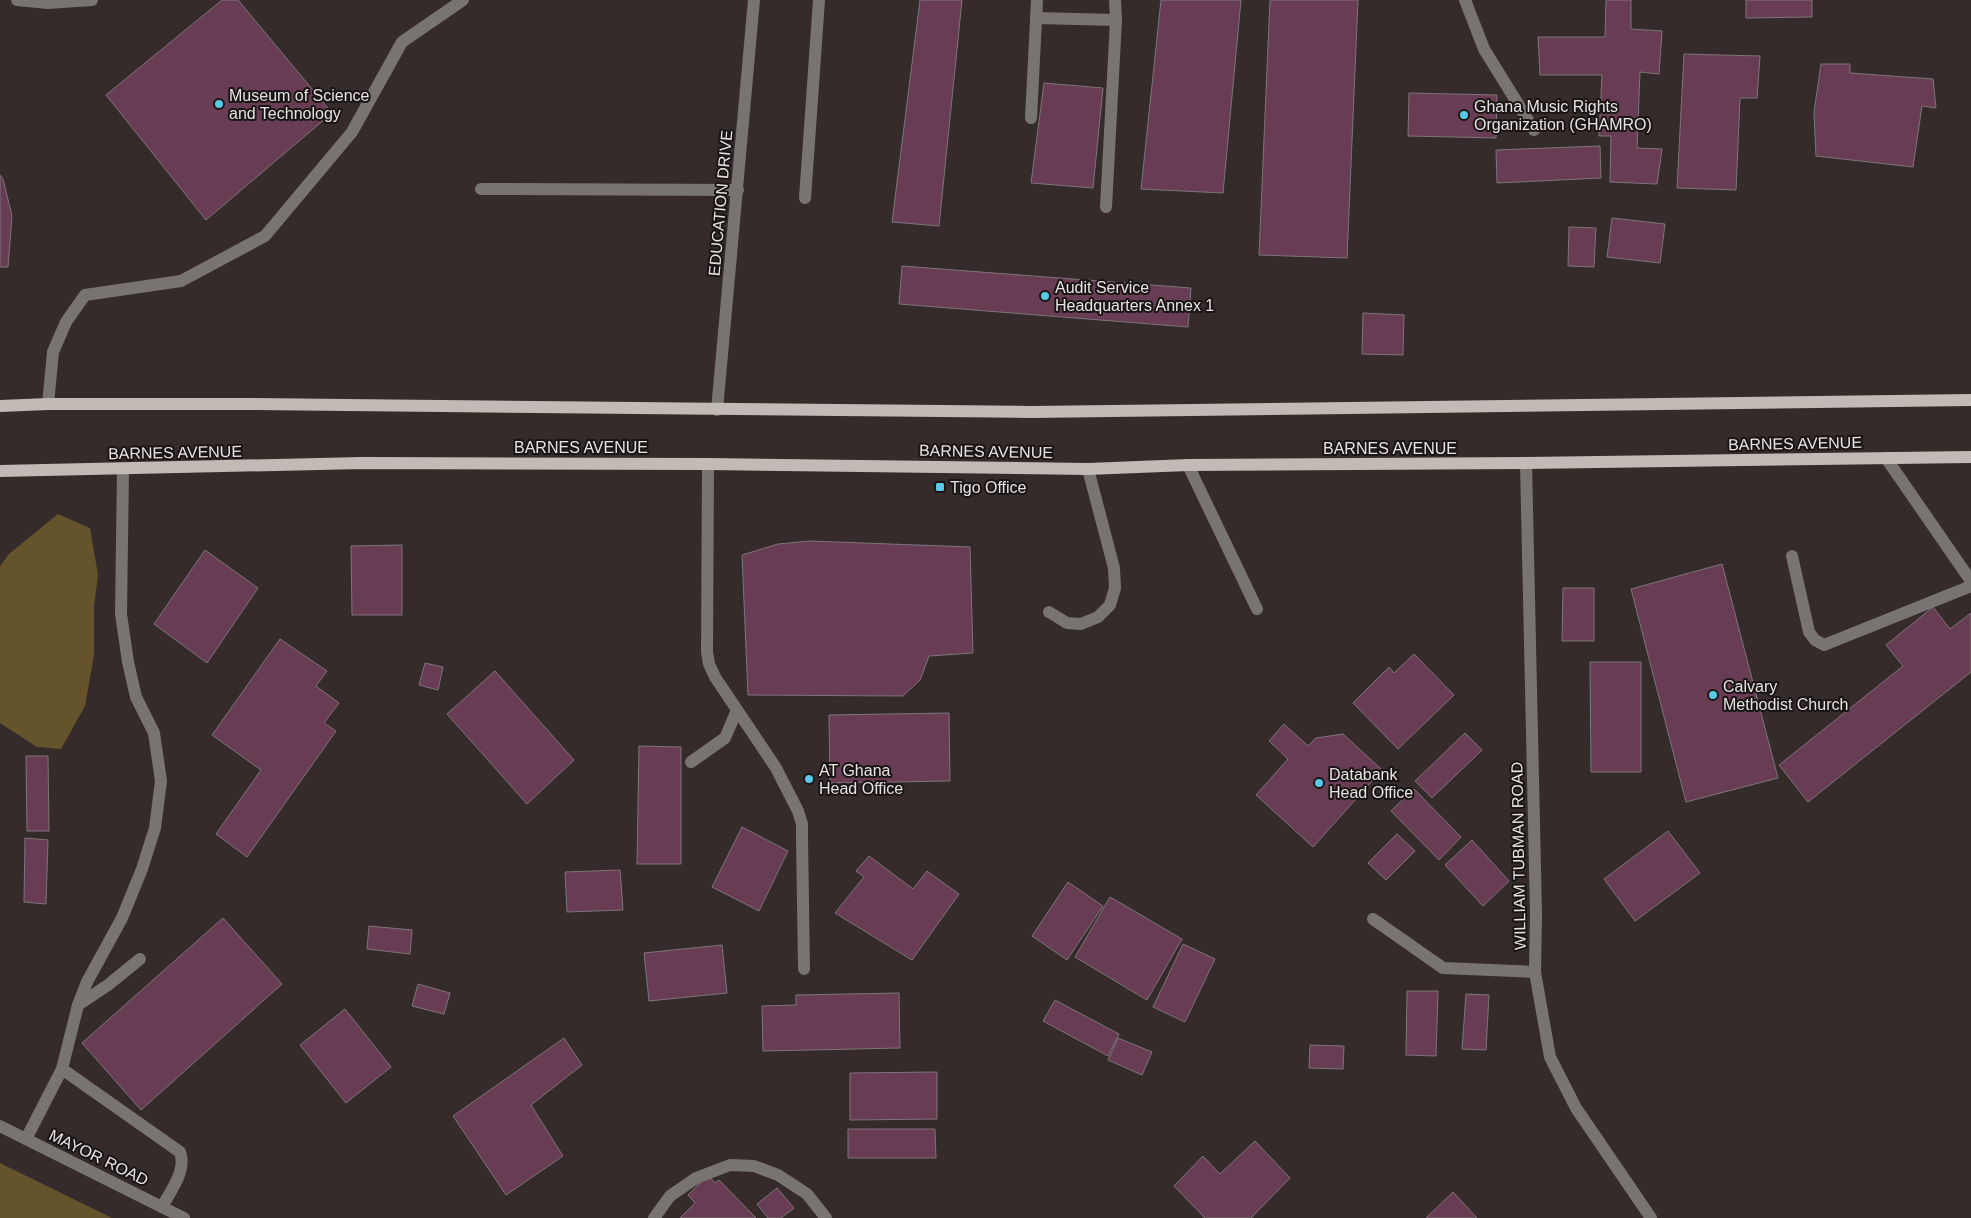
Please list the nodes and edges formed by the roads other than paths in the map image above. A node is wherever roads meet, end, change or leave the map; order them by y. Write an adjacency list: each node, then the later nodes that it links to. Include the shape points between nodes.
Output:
1 (17, 0): 2 (street, via 48,3)
2 (92, 0)
3 (463, 0): 18 (street, via 402,42 352,132 265,236 181,281 85,295 66,322 53,352)
4 (754, 0): 14 (street, EDUCATION DRIVE)
5 (819, 0): 15 (street)
6 (1037, 0): 9 (street)
7 (1115, 0): 10 (street)
8 (1465, 0): 12 (street, via 1484,49)
9 (1036, 18): 10 (street); 11 (street)
10 (1116, 20): 16 (street)
11 (1031, 118)
12 (1534, 130)
13 (481, 188): 14 (street)
14 (738, 190): 20 (street, EDUCATION DRIVE)
15 (805, 198)
16 (1106, 206)
17 (1971, 400): 20 (main road, via 1031,412)
18 (48, 404): 19 (main road); 20 (main road)
19 (0, 406)
20 (717, 410)
21 (1971, 457): 22 (main road, BARNES AVENUE)
22 (1886, 458): 23 (main road, BARNES AVENUE); 30 (street)
23 (1526, 463): 25 (main road, BARNES AVENUE); 39 (street, WILLIAM TUBMAN ROAD)
24 (708, 464): 26 (main road, BARNES AVENUE, via 362,463); 27 (main road, BARNES AVENUE); 34 (street, via 707,652 715,677)
25 (1188, 466): 27 (main road, BARNES AVENUE); 32 (street)
26 (123, 469): 28 (main road, BARNES AVENUE); 40 (street, via 121,614 136,697 154,733 162,781 155,828 142,869 122,918)
27 (1088, 469): 33 (street, via 1114,568 1115,588 1110,605 1098,617 1082,624 1067,623)
28 (0, 471)
29 (1792, 556): 31 (street, via 1809,632 1824,645)
30 (1971, 580)
31 (1971, 586)
32 (1257, 609)
33 (1049, 612)
34 (737, 710): 35 (street, via 725,738); 38 (street, via 776,768 802,824)
35 (692, 762)
36 (1373, 919): 39 (street, via 1443,968)
37 (140, 959): 40 (street)
38 (804, 969)
39 (1535, 972): 48 (street, WILLIAM TUBMAN ROAD, via 1550,1057 1576,1108)
40 (78, 1005): 41 (street)
41 (62, 1069): 43 (street); 44 (street, via 180,1152 183,1160 181,1170)
42 (0, 1126): 43 (street, MAYOR ROAD)
43 (26, 1139): 44 (street, MAYOR ROAD)
44 (162, 1207): 45 (street, MAYOR ROAD)
45 (184, 1218)
46 (654, 1218): 47 (street, via 670,1196 696,1178 730,1166 754,1166 778,1175 807,1194)
47 (826, 1218)
48 (1651, 1218)

